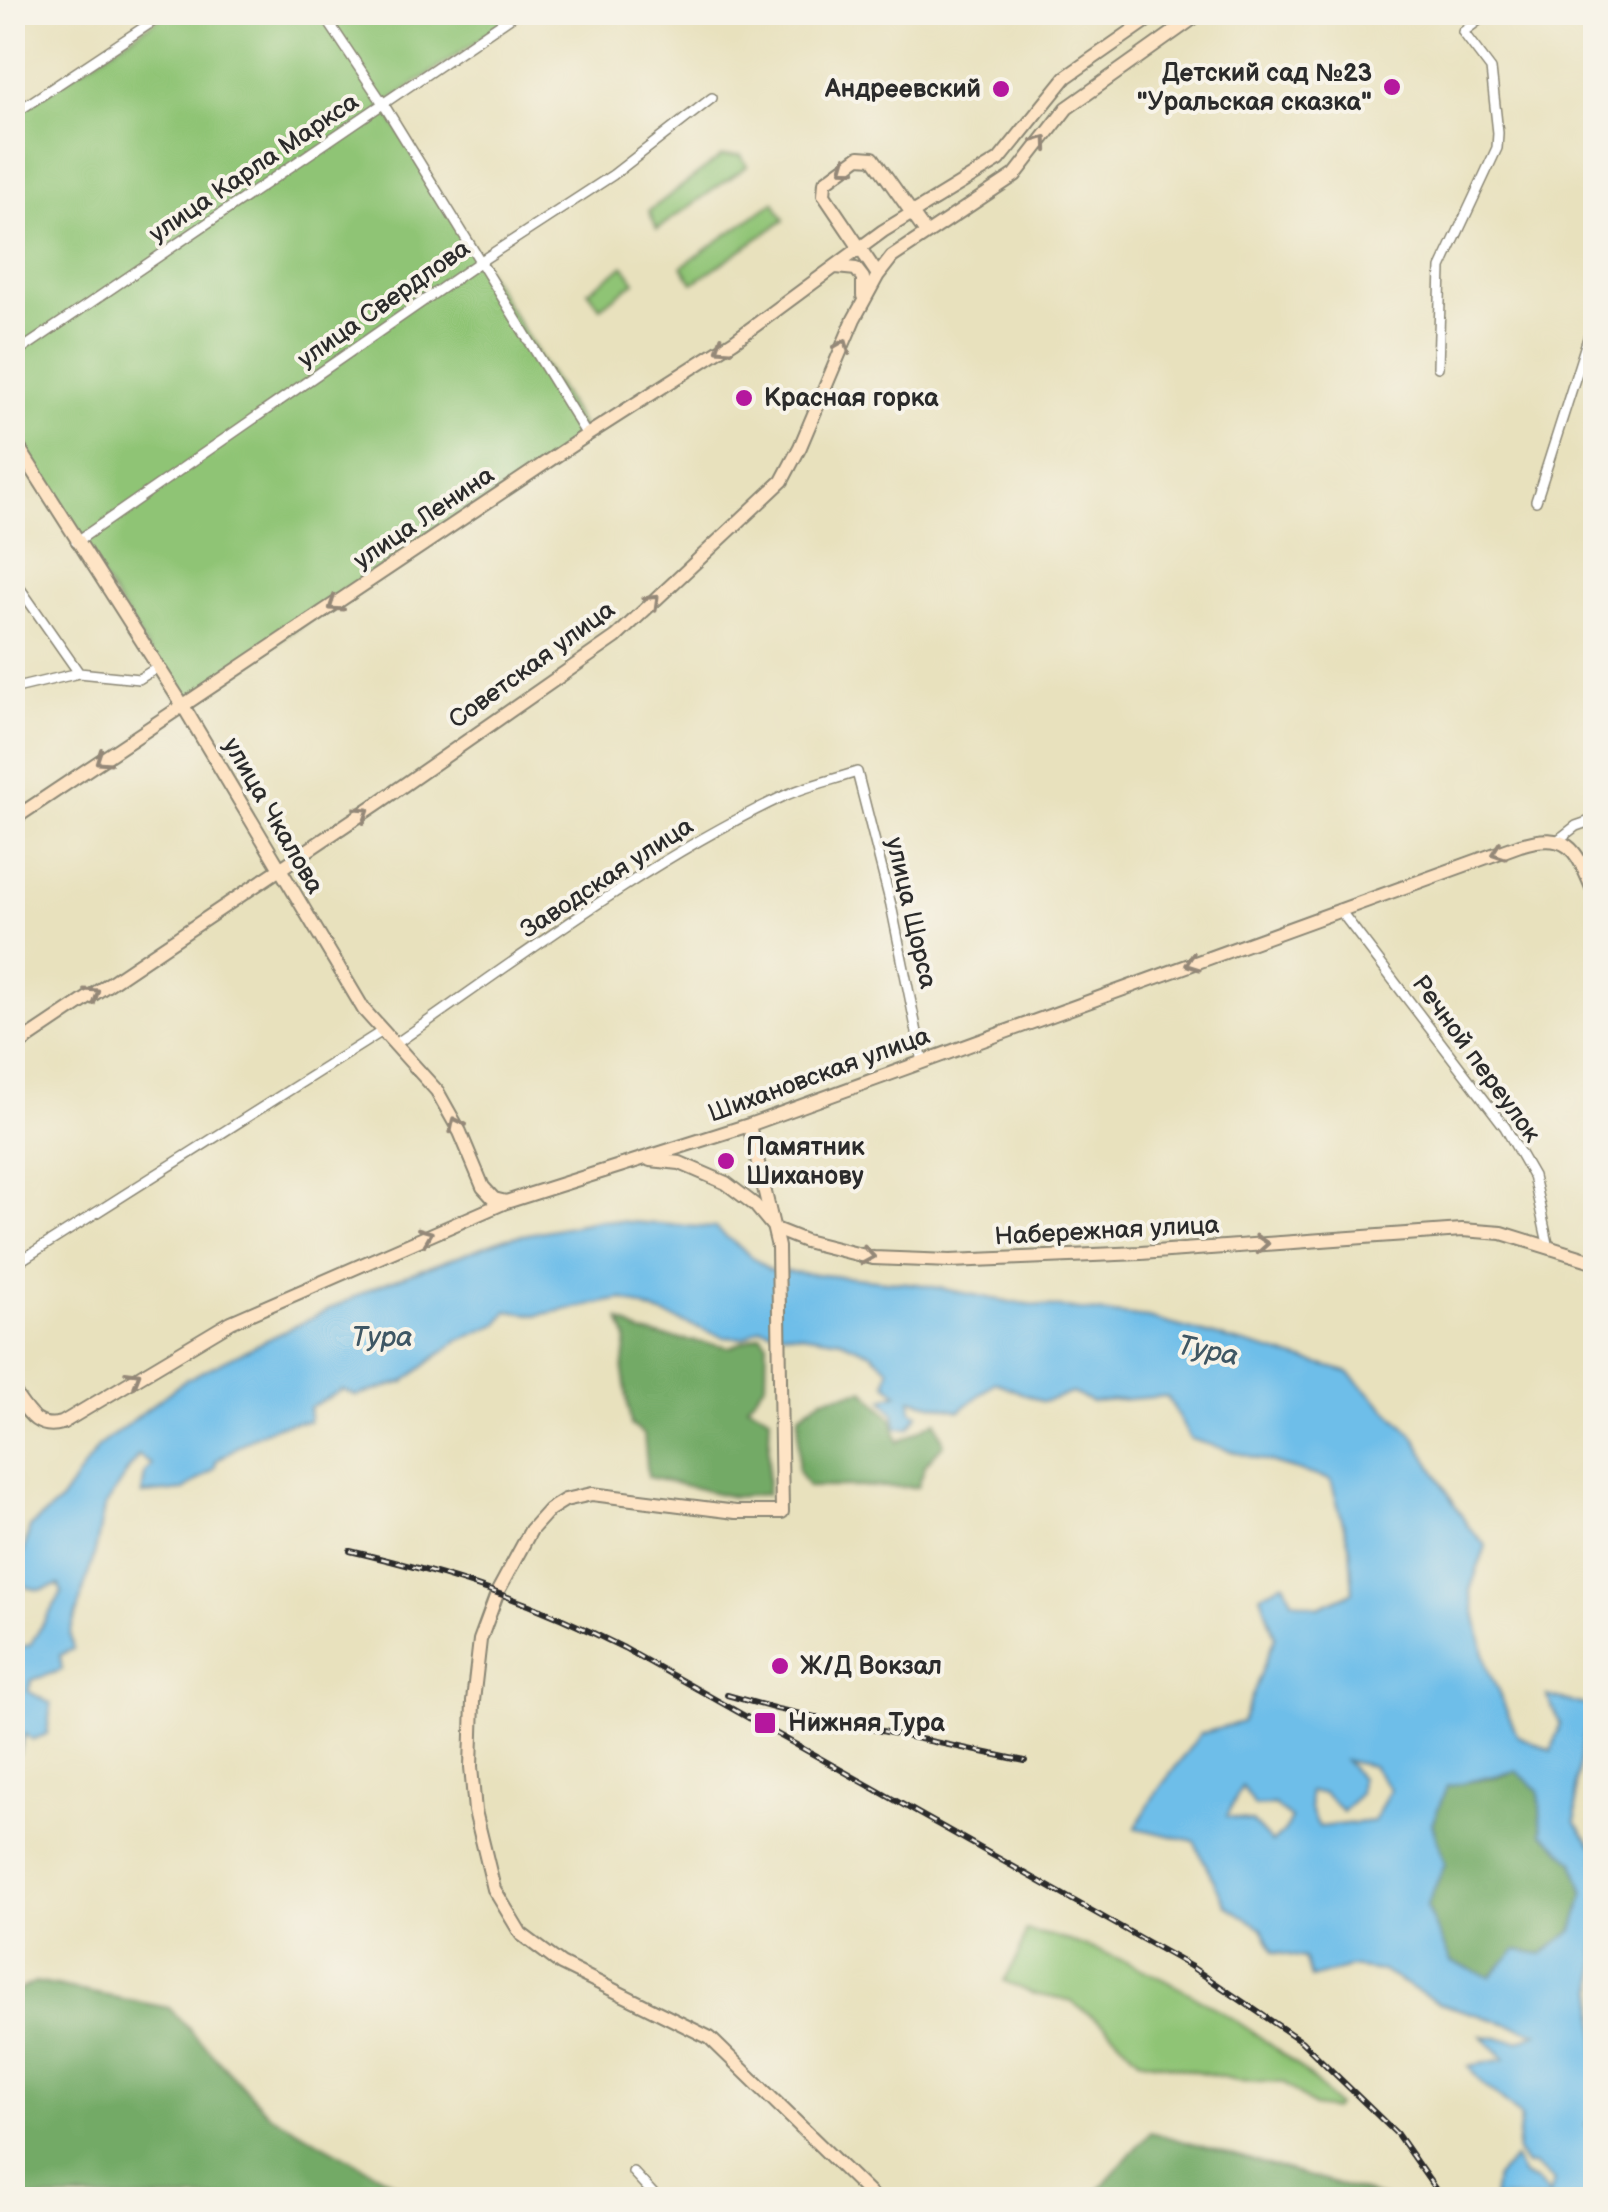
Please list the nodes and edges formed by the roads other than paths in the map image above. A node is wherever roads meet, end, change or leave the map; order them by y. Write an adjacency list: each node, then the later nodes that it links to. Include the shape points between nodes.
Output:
1 (167, 12): 12 (street)
2 (322, 12): 11 (street)
3 (518, 12): 11 (street, улица Карла Маркса)
4 (1159, 12): 7 (main road)
5 (1202, 12): 8 (main road, Советская улица)
6 (1490, 12): 25 (street, via 1463,32 1490,69 1497,148 1441,268)
7 (1069, 74): 8 (main road, via 1070,86); 10 (main road)
8 (1084, 96): 13 (main road, Советская улица)
9 (712, 98): 19 (street, улица Свердлова, via 613,176)
10 (1048, 99): 13 (main road); 14 (main road)
11 (384, 104): 19 (street); 24 (street, улица Карла Маркса)
12 (12, 115)
13 (1062, 115): 15 (main road, Советская улица, one-way to 13)
14 (1000, 159): 15 (main road); 16 (main road, улица Ленина)
15 (1016, 174): 17 (main road, Советская улица)
16 (912, 213): 17 (main road); 18 (main road, улица Ленина); 18 (main road, one-way to 18, via 873,158 859,157 823,188)
17 (926, 233): 21 (main road, Советская улица)
18 (858, 250): 20 (main road, улица Ленина); 21 (main road)
19 (481, 261): 26 (street); 29 (street, улица Свердлова)
20 (833, 268): 22 (main road, via 856,269 863,278); 26 (main road, улица Ленина, one-way to 26, via 734,341)
21 (878, 274): 22 (main road, Советская улица)
22 (862, 303): 39 (main road, Советская улица, one-way to 22, via 616,636 758,506 782,481 800,446)
23 (1596, 313): 28 (street)
24 (12, 356)
25 (1438, 368)
26 (586, 435): 34 (main road, улица Ленина, one-way to 34)
27 (12, 438): 29 (main road, улица Чкалова)
28 (1536, 502)
29 (76, 542): 31 (main road, улица Чкалова)
30 (12, 577): 32 (street)
31 (158, 667): 32 (street, via 139,679); 34 (main road, улица Чкалова)
32 (79, 673): 33 (street)
33 (12, 690)
34 (182, 704): 37 (main road, улица Ленина, one-way to 37); 39 (main road, улица Чкалова)
35 (857, 772): 43 (street, Заводская улица, via 788,794 721,828); 45 (street, улица Щорса)
36 (1596, 819): 38 (street)
37 (12, 820)
38 (1558, 840): 40 (main road, via 1574,852); 41 (main road, Шихановская улица, one-way to 41, via 1520,845)
39 (279, 867): 42 (main road, улица Чкалова); 44 (main road, Советская улица, one-way to 39)
40 (1596, 896)
41 (1339, 908): 45 (main road, Шихановская улица, one-way to 45); 50 (street, Речной переулок, via 1505,1127 1534,1176)
42 (380, 1032): 43 (main road, улица Чкалова); 52 (street)
43 (394, 1045): 48 (main road, улица Чкалова, one-way to 43, via 483,1187 444,1102)
44 (12, 1049)
45 (923, 1062): 46 (main road, Шихановская улица)
46 (749, 1125): 47 (main road, Шихановская улица); 49 (main road)
47 (642, 1159): 48 (main road, Шихановская улица); 49 (main road, Набережная улица, via 680,1163 726,1184)
48 (506, 1202): 53 (main road, Шихановская улица, one-way to 48, via 34,1420 50,1426 74,1418 231,1322)
49 (775, 1229): 50 (main road, Набережная улица, one-way to 50, via 837,1251 909,1260 1142,1253 1462,1230 1502,1232); 56 (main road, via 782,1512 612,1494 578,1495 549,1510 530,1530 480,1640 471,1768 494,1888 535,1948 710,2038)
50 (1549, 1248): 51 (main road, Набережная улица)
51 (1596, 1262)
52 (12, 1266)
53 (12, 1390)
54 (632, 2172): 55 (street)
55 (659, 2200)
56 (876, 2200)

